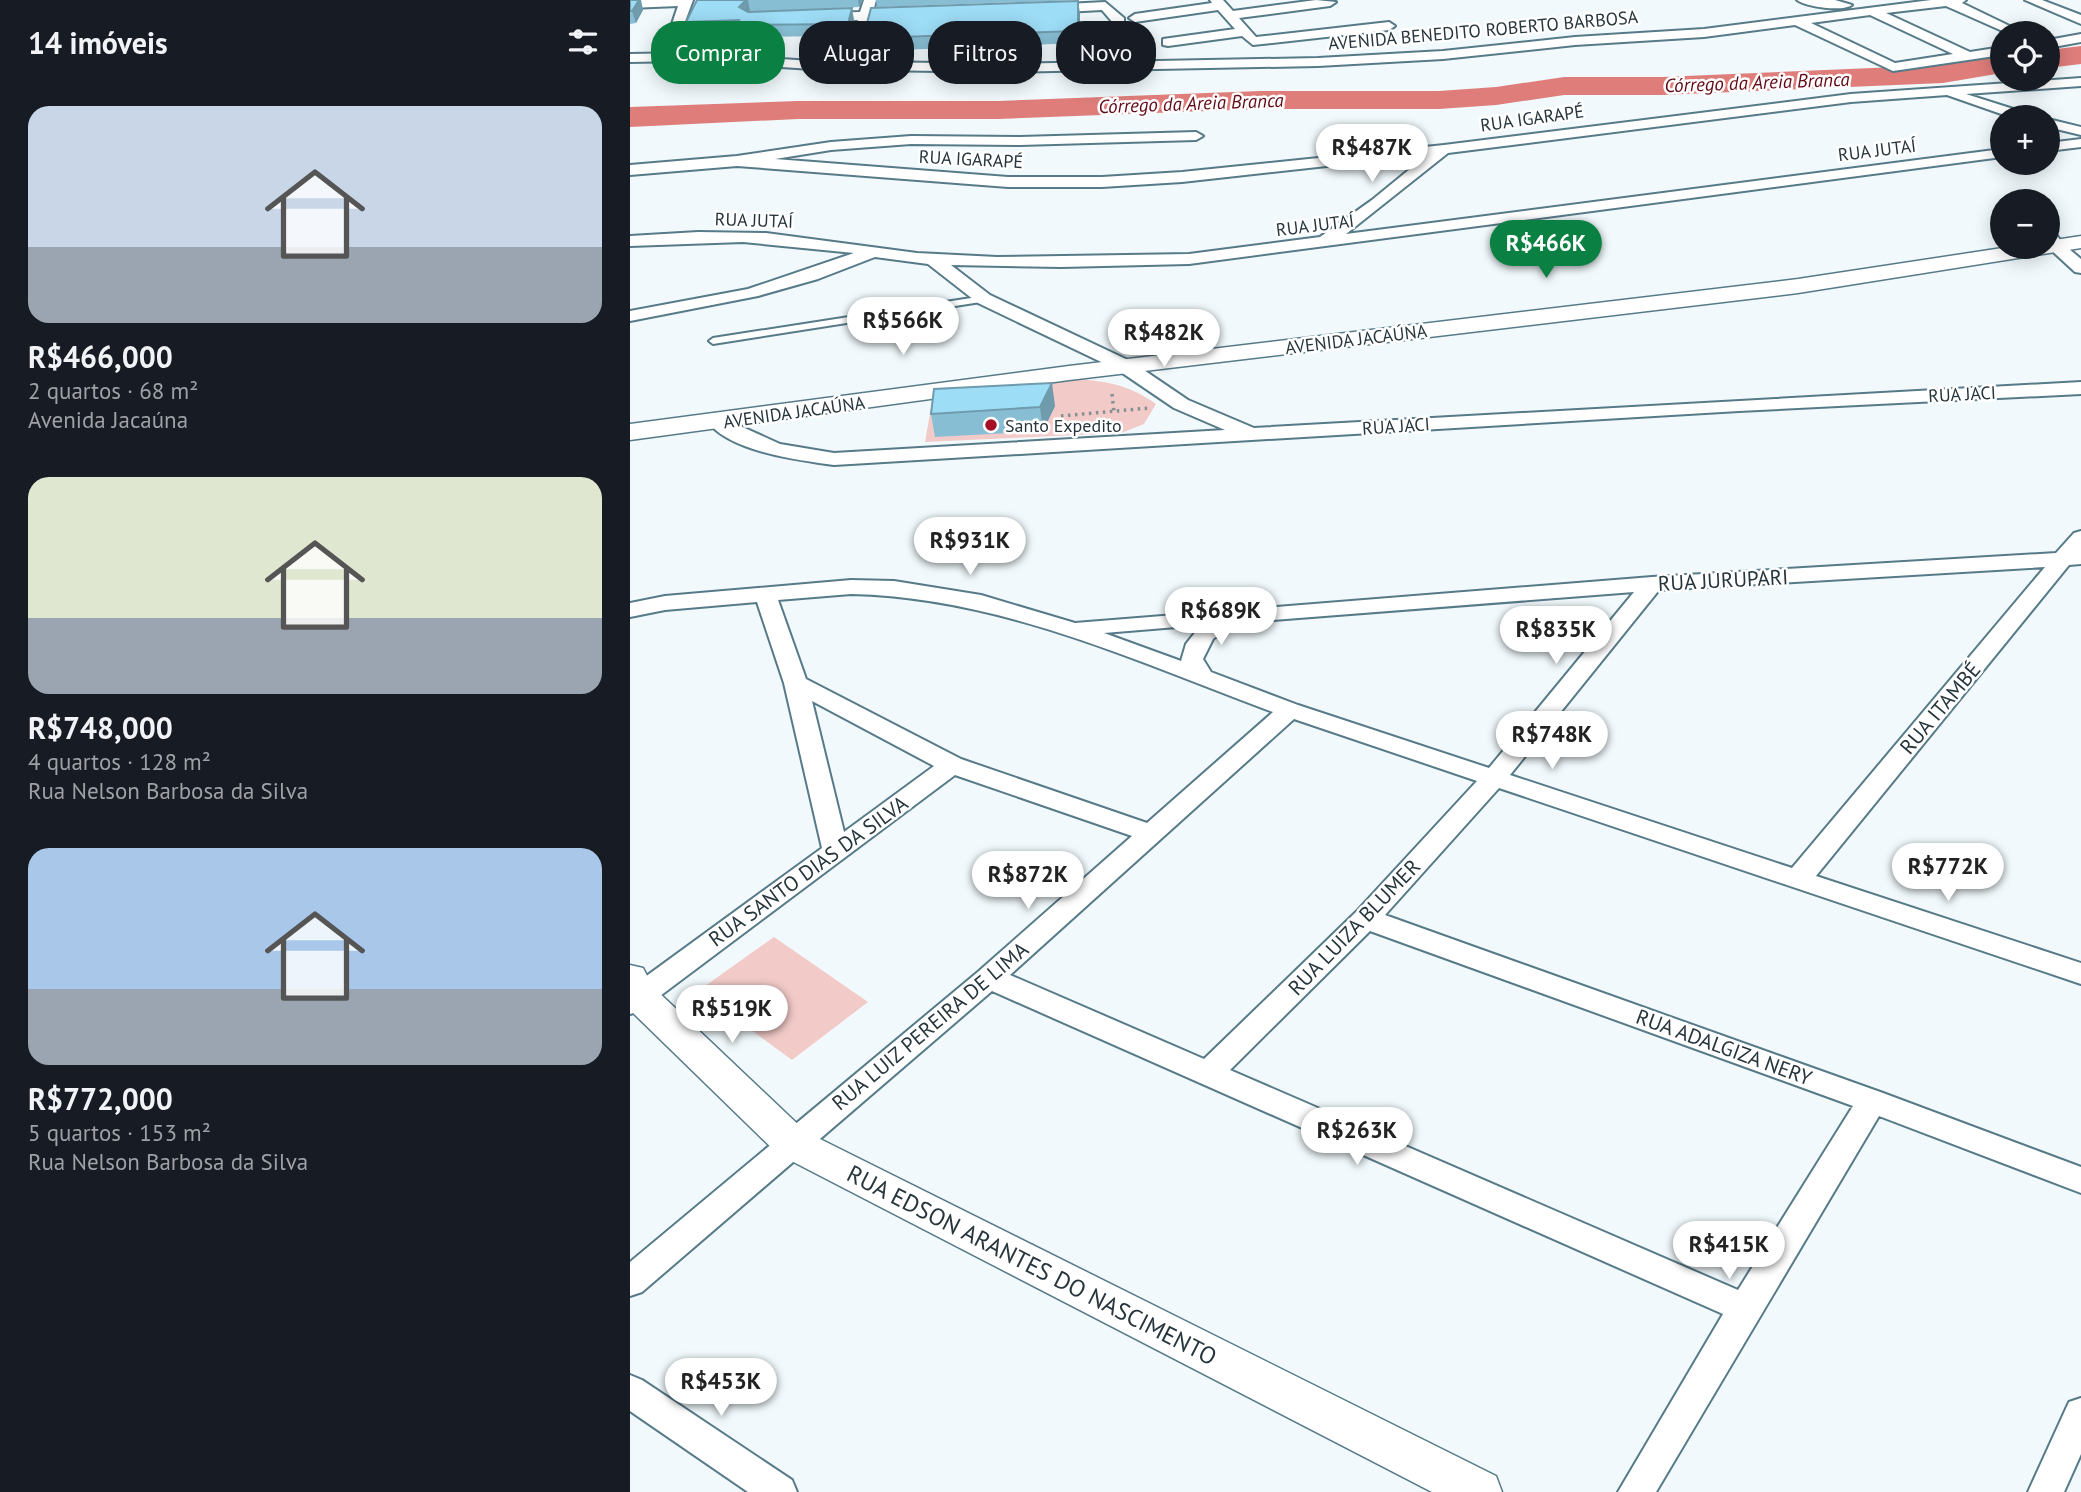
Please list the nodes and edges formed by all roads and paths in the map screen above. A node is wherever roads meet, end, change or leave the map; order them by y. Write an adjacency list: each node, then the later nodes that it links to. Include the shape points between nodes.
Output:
1 (1803, 0): 9 (street, AVENIDA BENEDITO ROBERTO BARBOSA)
2 (1910, 0): 9 (street, AVENIDA BENEDITO ROBERTO BARBOSA)
3 (2031, 0): 17 (street)
4 (687, 1): 8 (street); 18 (street)
5 (865, 1): 14 (street)
6 (1954, 1): 12 (street, AVENIDA BENEDITO ROBERTO BARBOSA); 21 (street)
7 (1330, 2): 10 (street)
8 (630, 4)
9 (1842, 6): 12 (street, AVENIDA BENEDITO ROBERTO BARBOSA); 22 (street, AVENIDA BENEDITO ROBERTO BARBOSA)
10 (1222, 7): 16 (street); 24 (street)
11 (1028, 10): 20 (street, via 1105,6)
12 (1871, 11): 29 (street)
13 (920, 14): 14 (street)
14 (865, 16): 15 (street); 19 (street)
15 (814, 17)
16 (1135, 18)
17 (2081, 20)
18 (679, 21)
19 (865, 21)
20 (1119, 21)
21 (1993, 21)
22 (1799, 22): 29 (street, via 1893,67); 30 (street, AVENIDA BENEDITO ROBERTO BARBOSA, via 1443,55 1304,63 1002,68)
23 (1389, 26): 24 (street, via 1253,41)
24 (1246, 32): 27 (street)
25 (2081, 37): 26 (street)
26 (2060, 41)
27 (1168, 42)
28 (1990, 53): 29 (street)
29 (1969, 56)
30 (630, 58)
31 (2081, 82): 32 (street, RUA IGARAPÉ)
32 (1943, 91): 33 (street); 40 (street, RUA IGARAPÉ, via 1816,102)
33 (1990, 106)
34 (2060, 126): 35 (street)
35 (2081, 131)
36 (1196, 136): 37 (street, RUA IGARAPÉ)
37 (1020, 141): 42 (street, RUA IGARAPÉ, via 873,142); 44 (street)
38 (2081, 143): 39 (street)
39 (2060, 146)
40 (1444, 149): 44 (street, RUA IGARAPÉ, via 1182,177 1079,183); 51 (street)
41 (1990, 155): 51 (street, RUA JUTAÍ)
42 (737, 161): 43 (street, RUA IGARAPÉ); 44 (street, RUA IGARAPÉ)
43 (630, 170)
44 (1009, 170)
45 (2081, 225): 46 (street, AVENIDA JACAÚNA)
46 (2060, 233)
47 (1990, 239): 60 (street, AVENIDA JACAÚNA, via 1606,295)
48 (2060, 239): 50 (street, AVENIDA JACAÚNA)
49 (630, 241): 54 (street, RUA JUTAÍ, via 758,239 811,242)
50 (2081, 242)
51 (1320, 244): 55 (street, RUA JUTAÍ, via 1123,262)
52 (2060, 247): 56 (street)
53 (1990, 249): 61 (street, AVENIDA JACAÚNA, via 1798,286)
54 (870, 253): 55 (street, RUA JUTAÍ); 58 (street, via 831,270 718,302)
55 (933, 259): 57 (street)
56 (2081, 268)
57 (984, 299): 59 (lane); 60 (street)
58 (630, 316)
59 (713, 341)
60 (1095, 355): 61 (street); 66 (street, AVENIDA JACAÚNA)
61 (1125, 366): 64 (street); 68 (street, AVENIDA JACAÚNA)
62 (2081, 388): 70 (street, RUA JACI)
63 (1112, 394): 65 (path)
64 (1181, 404): 65 (path); 70 (street); 71 (street)
65 (1114, 412): 67 (path)
66 (630, 415)
67 (1061, 416)
68 (718, 422): 69 (street, AVENIDA JACAÚNA); 71 (street, RUA JACI, via 757,444 834,459)
69 (630, 432)
70 (1253, 435): 71 (street, RUA JACI)
71 (1182, 439)
72 (2081, 537): 73 (street, RUA ITAMBÉ)
73 (2072, 559): 74 (street, RUA JURUPARI); 86 (street, RUA ITAMBÉ)
74 (1652, 584): 77 (street, RUA JURUPARI); 83 (street, RUA LUIZA BLUMER)
75 (766, 596): 76 (street); 78 (street, via 851,587 894,588 981,602); 80 (street)
76 (630, 610)
77 (1228, 617): 78 (street, RUA JURUPARI); 79 (street, via 1204,632 1196,644 1191,659)
78 (1072, 629): 79 (street)
79 (1202, 677): 81 (street)
80 (796, 683): 82 (street); 85 (street)
81 (1290, 710): 83 (street); 84 (street, RUA LUIZ PEREIRA DE LIMA)
82 (952, 765): 84 (street); 85 (street, RUA SANTO DIAS DA SILVA)
83 (1495, 776): 86 (street); 87 (street, RUA LUIZA BLUMER)
84 (1150, 833): 89 (street, RUA LUIZ PEREIRA DE LIMA)
85 (835, 850): 90 (street, RUA SANTO DIAS DA SILVA)
86 (1799, 878): 88 (street)
87 (1366, 919): 91 (street, RUA LUIZA BLUMER); 92 (street, RUA ADALGIZA NERY)
88 (2081, 974)
89 (989, 978): 91 (street); 93 (street, RUA LUIZ PEREIRA DE LIMA)
90 (633, 992): 93 (street, RUA EDSON ARANTES DO NASCIMENTO)
91 (1208, 1073): 96 (street)
92 (1872, 1101): 94 (street, RUA ADALGIZA NERY); 96 (street)
93 (792, 1143): 95 (street, RUA LUIZ PEREIRA DE LIMA); 100 (street, RUA EDSON ARANTES DO NASCIMENTO)
94 (2081, 1180)
95 (630, 1282)
96 (1745, 1308): 101 (street)
97 (630, 1391): 99 (street)
98 (2081, 1414): 102 (street)
99 (779, 1492)
100 (1479, 1492)
101 (1636, 1492)
102 (2046, 1492)

